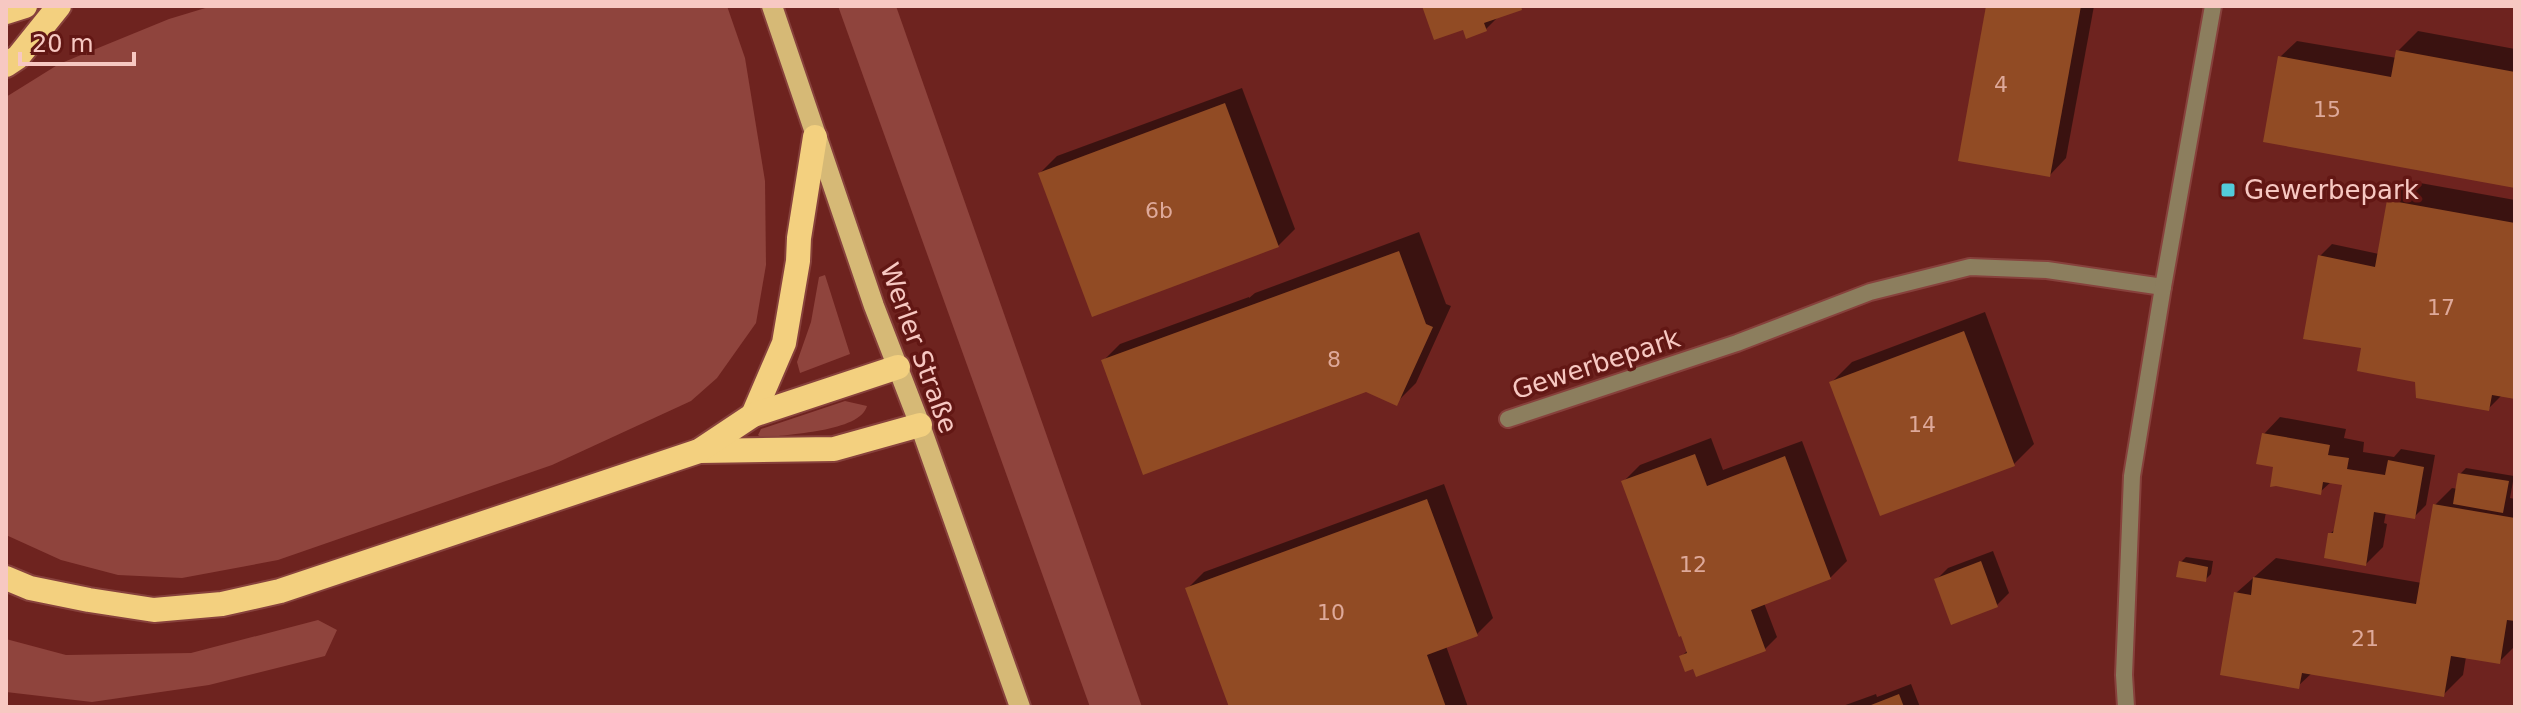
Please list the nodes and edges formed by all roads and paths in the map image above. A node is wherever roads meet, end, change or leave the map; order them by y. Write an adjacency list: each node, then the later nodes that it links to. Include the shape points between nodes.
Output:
1 (25, 6): 5 (highway)
2 (59, 6): 6 (highway)
3 (772, 6): 7 (main road, Werler Straße)
4 (2213, 6): 8 (street)
5 (6, 12)
6 (6, 65)
7 (815, 137): 9 (main road, Werler Straße); 10 (highway, via 784,343)
8 (2163, 287): 11 (street, Gewerbepark, via 2047,270 1970,267 1870,292 1737,343); 16 (street, via 2132,476)
9 (898, 367): 10 (highway); 12 (main road, Werler Straße)
10 (753, 415): 13 (highway)
11 (1508, 419)
12 (920, 425): 13 (highway, via 834,449); 15 (main road, Werler Straße)
13 (699, 451): 14 (highway, via 280,591 222,604 154,610 44,591)
14 (6, 578)
15 (1020, 707)
16 (2126, 707)

